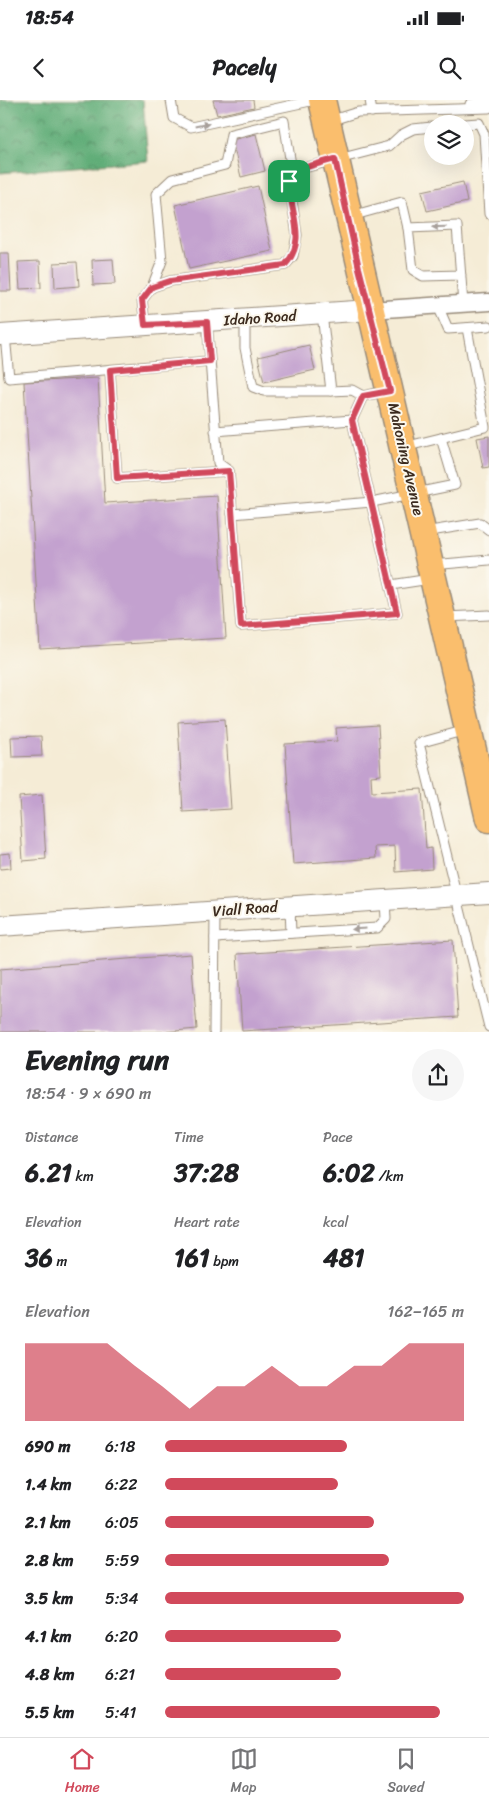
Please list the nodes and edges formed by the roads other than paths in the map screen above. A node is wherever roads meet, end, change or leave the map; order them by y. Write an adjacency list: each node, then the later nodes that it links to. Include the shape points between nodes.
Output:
1 (171, 100): 4 (lane, one-way to 4, via 174,118 191,127 270,110)
2 (370, 100): 8 (lane)
3 (489, 102): 7 (lane, via 473,102)
4 (281, 104): 5 (lane); 9 (lane)
5 (321, 107): 8 (lane); 12 (main road, Mahoning Avenue)
6 (489, 108): 7 (lane)
7 (468, 109): 8 (lane)
8 (372, 112)
9 (284, 121): 13 (lane); 18 (lane, via 231,134 225,165 172,179 156,194 162,261)
10 (474, 123): 14 (lane, via 480,123 484,134)
11 (424, 127): 12 (lane, via 414,128 389,146)
12 (335, 159): 13 (lane); 15 (main road, Mahoning Avenue)
13 (292, 171): 18 (lane, via 289,181 298,235 293,256 285,265 170,281)
14 (489, 214)
15 (348, 216): 16 (lane, via 402,202); 22 (main road, Mahoning Avenue)
16 (408, 228): 17 (lane, via 413,270 423,276); 17 (lane, one-way to 16, via 457,226)
17 (460, 275): 20 (lane)
18 (152, 287): 26 (lane, via 142,300)
19 (489, 302): 20 (street)
20 (463, 304): 21 (street)
21 (438, 306): 22 (street); 28 (lane, via 448,329)
22 (370, 310): 23 (street, Idaho Road); 33 (main road, Mahoning Avenue)
23 (322, 314): 24 (street, Idaho Road); 32 (lane)
24 (245, 319): 25 (street, Idaho Road); 32 (lane, via 245,348 252,387 264,391)
25 (207, 322): 26 (street, Idaho Road); 30 (lane)
26 (145, 325): 29 (street, Idaho Road)
27 (489, 326): 28 (lane)
28 (467, 328): 37 (lane, via 486,427)
29 (2, 335): 31 (lane, via 9,378)
30 (210, 361): 31 (lane); 36 (lane)
31 (110, 370): 39 (lane, via 117,478)
32 (331, 391): 34 (lane, via 352,390)
33 (390, 391): 34 (lane); 38 (main road, Mahoning Avenue)
34 (363, 396): 35 (lane)
35 (352, 420): 36 (lane); 41 (lane)
36 (215, 430): 39 (lane, via 218,463)
37 (441, 438): 38 (lane); 40 (lane, via 455,485)
38 (404, 448): 40 (main road, Mahoning Avenue)
39 (229, 471): 42 (lane)
40 (414, 492): 41 (lane); 44 (main road, Mahoning Avenue)
41 (372, 502): 42 (lane); 47 (lane)
42 (232, 514): 47 (lane, via 241,626 397,613)
43 (489, 530): 44 (lane, via 480,523)
44 (423, 532): 46 (main road, Mahoning Avenue)
45 (489, 560): 46 (lane)
46 (432, 572): 47 (lane); 49 (main road, Mahoning Avenue)
47 (391, 585)
48 (489, 615): 49 (lane)
49 (443, 617): 50 (main road, Mahoning Avenue)
50 (468, 729): 51 (main road, Mahoning Avenue); 53 (lane, via 419,743)
51 (489, 819)
52 (489, 892): 53 (street, Viall Road)
53 (456, 895): 54 (street, Viall Road); 60 (lane)
54 (385, 900): 55 (street, Viall Road); 58 (lane, one-way to 58, via 386,919 377,928)
55 (290, 907): 56 (street, Viall Road); 58 (lane)
56 (215, 911): 57 (street, Viall Road); 59 (lane)
57 (0, 926)
58 (291, 933): 59 (lane)
59 (215, 938): 61 (lane)
60 (489, 1027)
61 (214, 1032)

